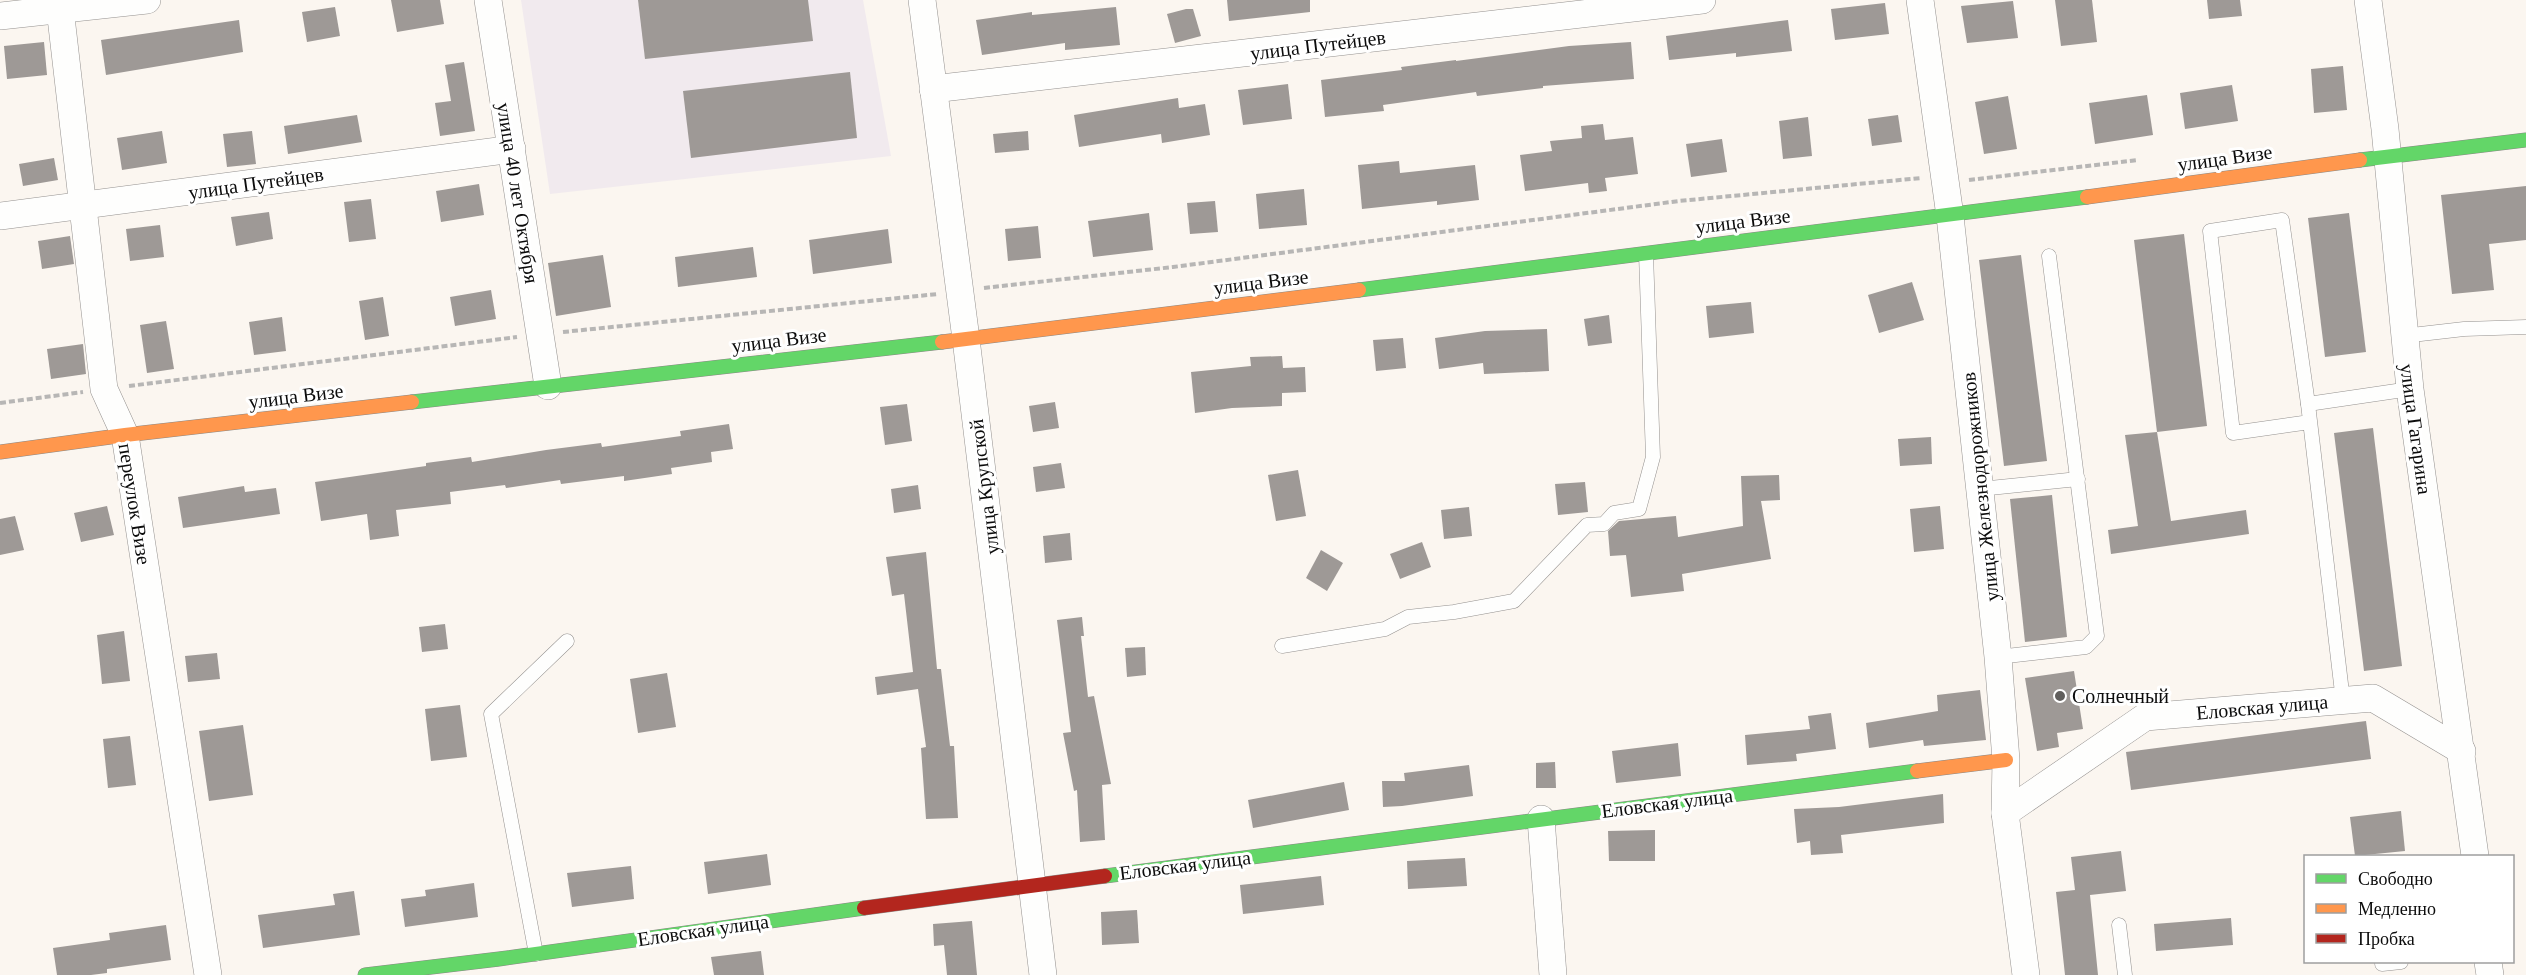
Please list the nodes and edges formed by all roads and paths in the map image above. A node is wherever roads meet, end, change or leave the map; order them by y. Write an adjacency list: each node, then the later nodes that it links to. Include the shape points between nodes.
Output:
1 (147, 0): 7 (street)
2 (488, 0): 11 (street, улица 40 лет Октября)
3 (922, 0): 9 (street, улица Крупской)
4 (1702, 0): 9 (street, улица Путейцев)
5 (1920, 0): 14 (street, улица Железнодорожников)
6 (2368, 0): 12 (street, улица Гагарина)
7 (59, 5): 8 (street); 15 (street, переулок Визе)
8 (0, 16)
9 (933, 89): 20 (street, улица Крупской)
10 (2526, 140): 12 (street, улица Визе)
11 (512, 149): 15 (street, улица Путейцев); 22 (street, улица 40 лет Октября)
12 (2387, 156): 17 (street, улица Визе); 23 (street, улица Гагарина)
13 (2149, 159): 14 (path)
14 (1946, 183): 17 (street, улица Железнодорожников); 20 (path, via 1915,177 1679,201)
15 (82, 206): 16 (street, улица Путейцев); 26 (street, переулок Визе)
16 (0, 216)
17 (1950, 216): 18 (street, улица Визе); 34 (street, улица Железнодорожников)
18 (1646, 253): 24 (street, улица Визе); 36 (lane, via 1653,457 1639,509 1614,513 1604,524 1587,525 1514,601 1408,617 1385,630)
19 (2049, 256): 33 (lane)
20 (960, 291): 22 (path); 24 (street, улица Крупской)
21 (2526, 327): 23 (lane)
22 (540, 334): 25 (street, улица 40 лет Октября); 26 (path)
23 (2403, 336): 27 (street, улица Гагарина)
24 (966, 339): 25 (street, улица Визе); 44 (street, улица Крупской)
25 (549, 386): 31 (street, улица Визе)
26 (104, 389): 28 (path); 31 (street, переулок Визе)
27 (2410, 389): 29 (lane); 39 (street, улица Гагарина)
28 (0, 403)
29 (2308, 404): 30 (lane); 30 (lane, via 2282,220 2210,231 2233,433)
30 (2310, 422): 38 (lane)
31 (125, 435): 32 (street, улица Визе); 48 (street, переулок Визе)
32 (0, 452)
33 (2078, 479): 34 (lane); 37 (lane, via 2097,636 2086,647)
34 (1980, 489): 37 (street, улица Железнодорожников)
35 (567, 641): 46 (lane, via 491,714)
36 (1281, 646)
37 (1998, 657): 40 (street, улица Железнодорожников)
38 (2343, 701): 39 (street, Еловская улица, via 2373,698); 41 (street, Еловская улица, via 2145,717)
39 (2462, 752): 43 (street, улица Гагарина)
40 (2006, 760): 41 (street, улица Железнодорожников); 42 (street, Еловская улица)
41 (2005, 813): 52 (street, улица Железнодорожников)
42 (1541, 819): 44 (street, Еловская улица); 51 (street)
43 (2475, 855)
44 (1032, 885): 46 (street, Еловская улица); 50 (street, улица Крупской)
45 (2119, 925): 53 (lane)
46 (536, 954): 47 (street, Еловская улица)
47 (500, 967): 49 (street, Еловская улица)
48 (208, 975)
49 (365, 975)
50 (1043, 975)
51 (1553, 975)
52 (2026, 975)
53 (2125, 975)

